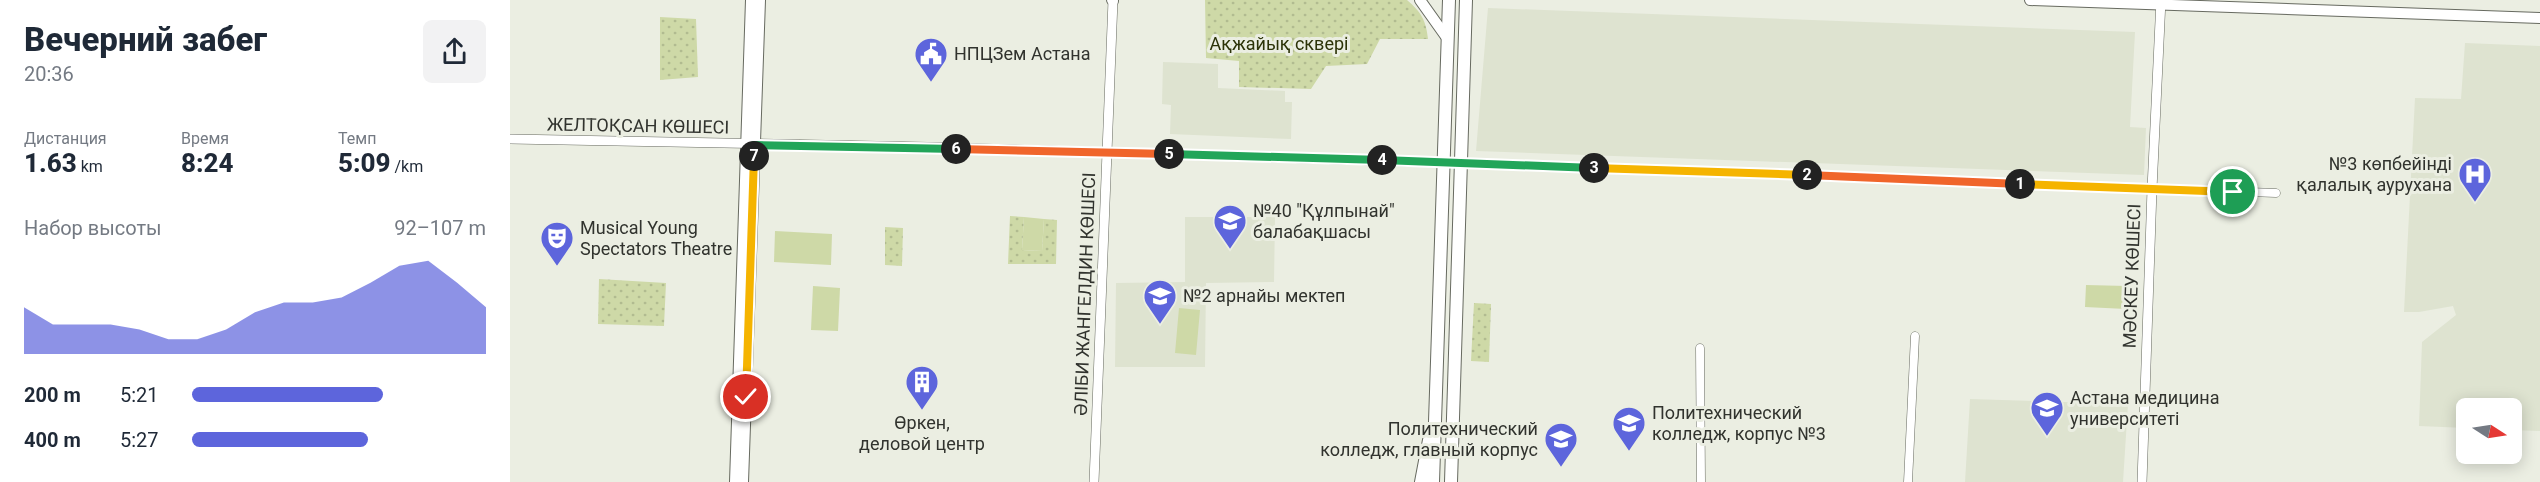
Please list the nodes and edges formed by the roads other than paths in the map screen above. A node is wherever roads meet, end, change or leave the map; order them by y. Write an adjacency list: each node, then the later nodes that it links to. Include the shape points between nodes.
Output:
1 (750, 0): 12 (main road)
2 (760, 0): 12 (main road)
3 (1113, 0): 13 (street, ӘЛІБИ ЖАНГЕЛДИН КӨШЕСІ)
4 (1420, 0): 10 (main road)
5 (1449, 0): 10 (main road)
6 (1466, 0): 15 (main road)
7 (2030, 0): 8 (main road)
8 (2161, 3): 9 (main road); 16 (street, МӘСКЕУ КӨШЕСІ)
9 (2540, 18)
10 (1447, 38): 14 (main road)
11 (510, 139): 12 (street, ЖЕЛТОҚСАН КӨШЕСІ)
12 (750, 145): 13 (street, ЖЕЛТОҚСАН КӨШЕСІ); 22 (main road); 23 (main road)
13 (1106, 153): 14 (street, ЖЕЛТОҚСАН КӨШЕСІ); 24 (street, ӘЛІБИ ЖАНГЕЛДИН КӨШЕСІ)
14 (1443, 162): 15 (street, ЖЕЛТОҚСАН КӨШЕСІ); 20 (main road)
15 (1461, 163): 16 (street, ЖЕЛТОҚСАН КӨШЕСІ); 21 (main road)
16 (2152, 189): 17 (street, ЖЕЛТОҚСАН КӨШЕСІ); 29 (street, МӘСКЕУ КӨШЕСІ)
17 (2276, 193)
18 (1915, 336): 28 (street)
19 (1700, 348): 27 (street)
20 (1434, 425): 25 (main road); 26 (main road)
21 (1452, 480)
22 (735, 482)
23 (743, 482)
24 (1094, 482)
25 (1421, 482)
26 (1432, 482)
27 (1701, 482)
28 (1908, 482)
29 (2142, 482)

